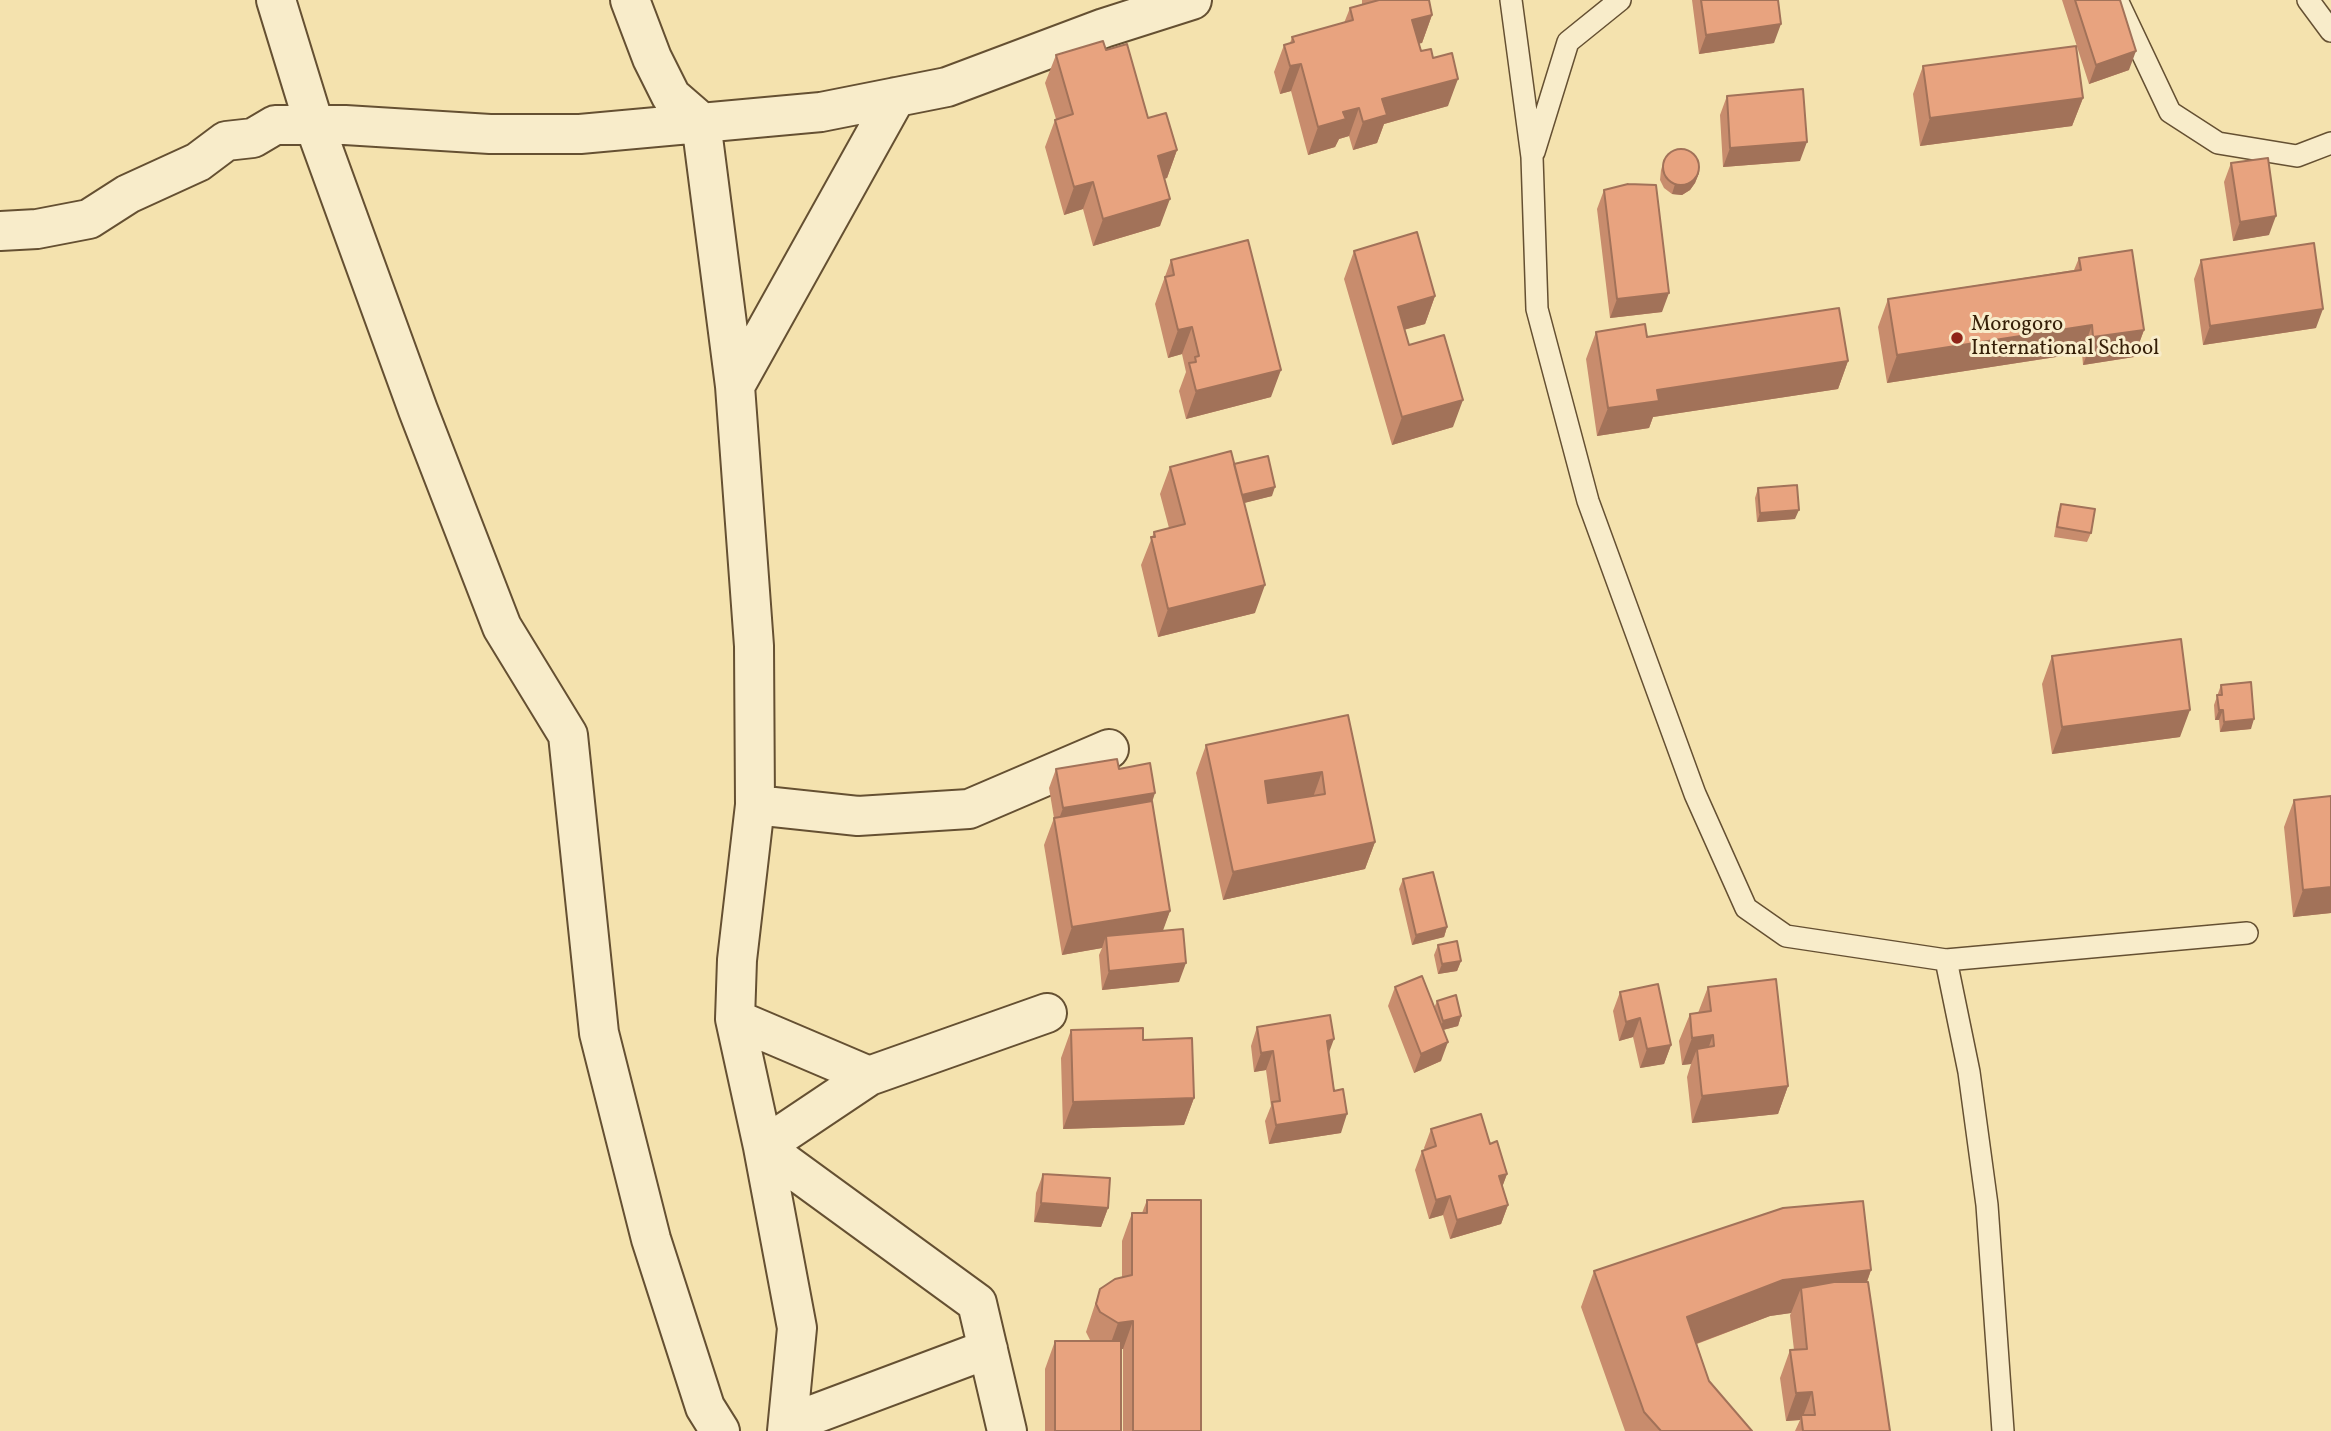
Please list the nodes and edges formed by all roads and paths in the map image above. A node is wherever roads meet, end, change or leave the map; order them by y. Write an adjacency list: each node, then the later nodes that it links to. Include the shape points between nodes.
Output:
1 (276, 0): 11 (street)
2 (630, 0): 10 (street, via 671,96)
3 (1192, 0): 9 (street, via 947,87)
4 (1511, 0): 13 (lane)
5 (1620, 0): 13 (lane, via 1568,42)
6 (2117, 0): 12 (lane, via 2170,112 2218,143 2297,156)
7 (2308, 0): 8 (lane)
8 (2331, 30)
9 (896, 97): 10 (street, via 821,112); 15 (street)
10 (701, 122): 11 (street, via 580,134); 15 (street)
11 (314, 124): 14 (street, via 275,125 253,138 226,141 198,162 128,194 89,219); 26 (street, via 502,627 568,734 599,1033 651,1239 705,1407)
12 (2331, 143)
13 (1532, 157): 19 (lane, via 1536,309 1588,501 1695,794 1746,908 1786,936)
14 (0, 232)
15 (735, 386): 17 (street, via 754,646)
16 (1109, 749): 17 (street, via 970,809 858,816)
17 (755, 805): 21 (street)
18 (2247, 933): 19 (lane)
19 (1945, 960): 28 (lane, via 1969,1072 1987,1205)
20 (1047, 1013): 22 (street)
21 (735, 1019): 22 (street); 23 (street)
22 (869, 1076): 23 (street)
23 (763, 1147): 24 (street, via 977,1303); 25 (street, via 797,1328)
24 (988, 1349): 25 (street); 27 (street)
25 (787, 1428)
26 (720, 1431)
27 (1007, 1431)
28 (2003, 1431)

